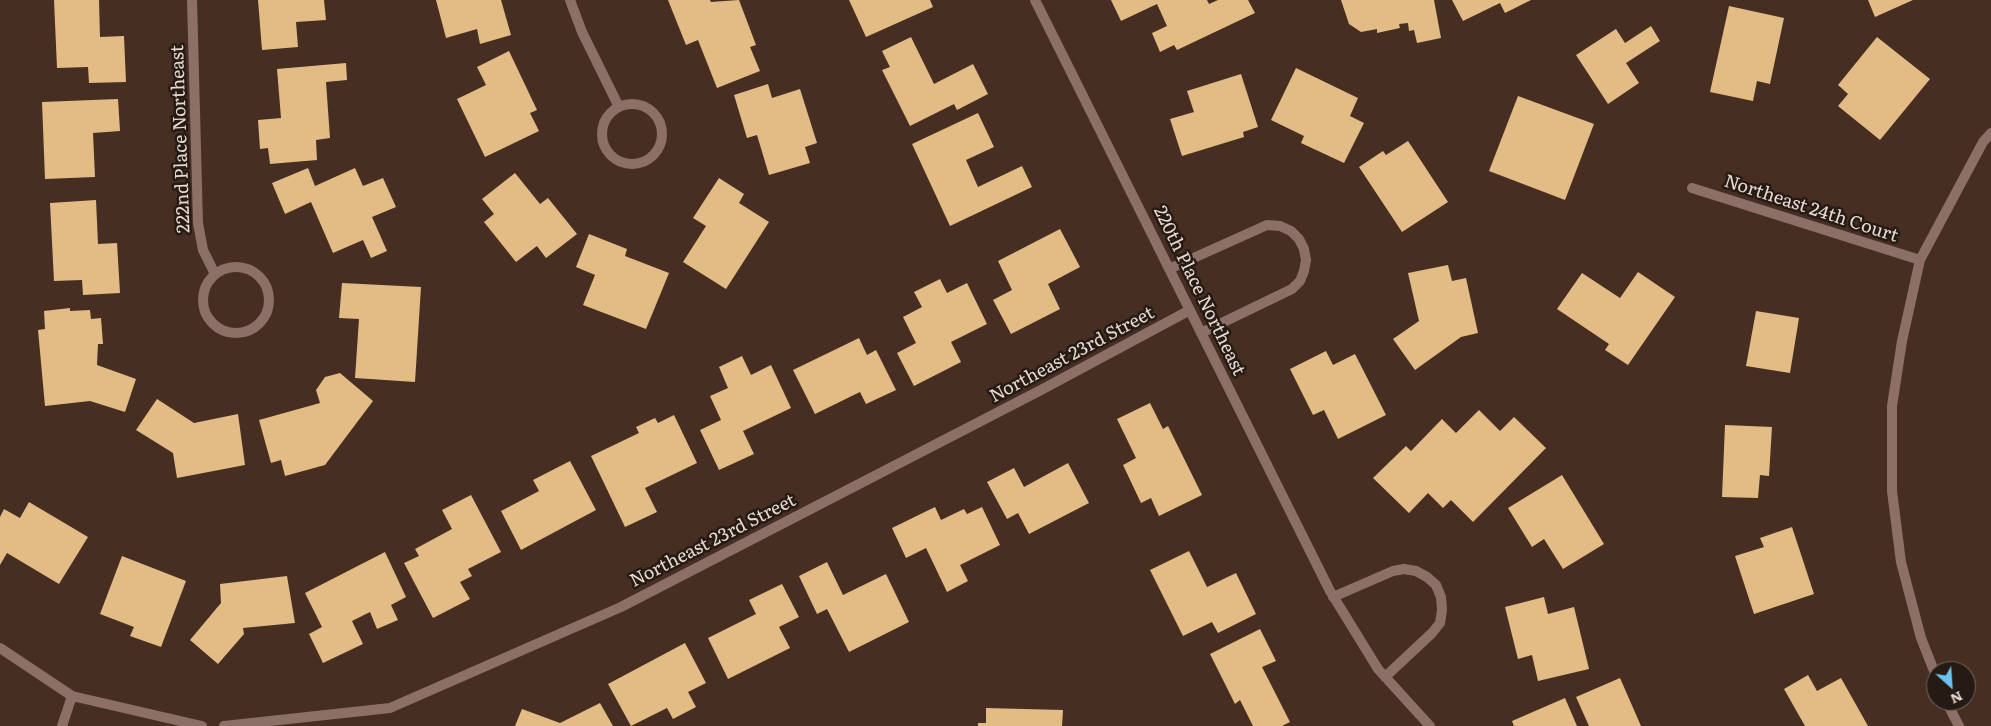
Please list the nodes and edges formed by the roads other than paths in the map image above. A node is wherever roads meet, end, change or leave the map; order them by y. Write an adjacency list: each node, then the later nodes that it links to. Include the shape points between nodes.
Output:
1 (192, 0): 9 (street, 222nd Place Northeast, via 198,223 203,250)
2 (570, 0): 4 (street)
3 (1035, 0): 8 (street, 220th Place Northeast)
4 (618, 107): 4 (street, via 603,124 604,148 622,163 646,162 661,144 663,132 660,121 642,105)
5 (1991, 133): 7 (street, via 1983,142)
6 (1692, 188): 7 (street, Northeast 24th Court)
7 (1920, 260): 14 (street, via 1892,406 1892,491 1900,562 1920,638)
8 (1170, 268): 10 (street, 220th Place Northeast); 11 (street, via 1267,225 1291,231 1300,240 1306,260 1300,281)
9 (215, 274): 9 (street, via 203,294 203,306 210,321 224,332 236,334 257,326 267,312 270,295 266,284 248,269 237,267)
10 (1190, 310): 11 (street, 220th Place Northeast); 20 (street, Northeast 23rd Street, via 621,607 390,708)
11 (1201, 333): 12 (street, 220th Place Northeast)
12 (1333, 597): 15 (street, 220th Place Northeast, via 1358,640); 15 (street, via 1393,571 1416,571 1436,585 1442,604 1440,623)
13 (0, 648): 16 (street)
14 (1930, 661)
15 (1385, 676): 21 (street, 220th Place Northeast)
16 (72, 696): 18 (street); 19 (street)
17 (1951, 711): 22 (street)
18 (62, 726)
19 (202, 726)
20 (224, 726)
21 (1430, 726)
22 (1958, 726)

